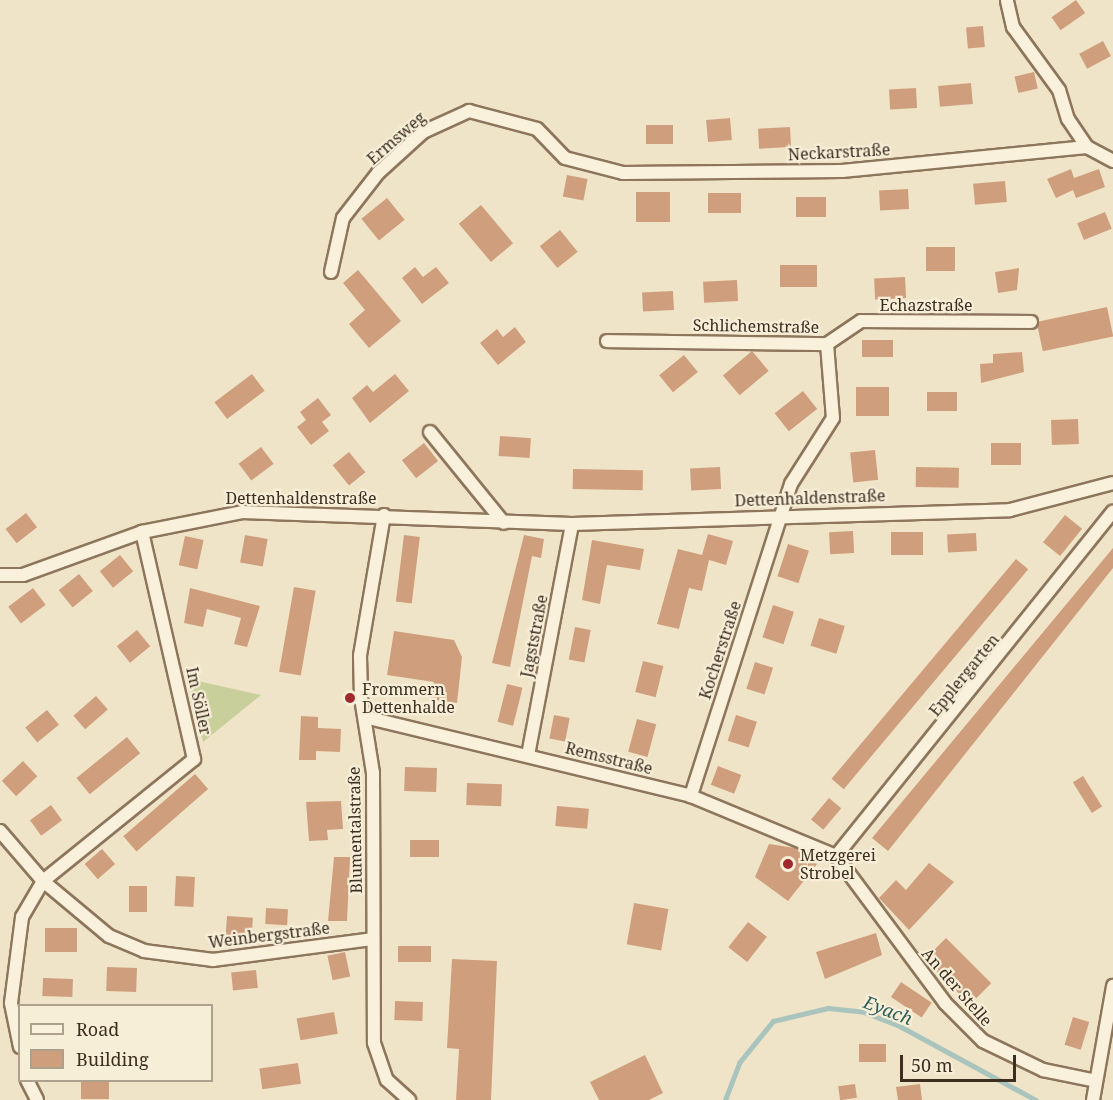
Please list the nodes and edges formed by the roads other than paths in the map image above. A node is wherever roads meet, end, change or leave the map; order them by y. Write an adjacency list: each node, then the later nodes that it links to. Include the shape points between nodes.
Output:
1 (1006, 0): 2 (street, via 1013,27 1059,90 1068,119)
2 (1087, 147): 3 (street, Neckarstraße, via 842,171 623,174); 4 (street)
3 (565, 158): 5 (street, Ermsweg, via 537,129 470,111 444,119 378,173 343,218)
4 (1113, 161)
5 (331, 272)
6 (1031, 322): 8 (street, Echazstraße, via 861,321)
7 (607, 341): 8 (street, Schlichemstraße)
8 (827, 344): 12 (street, Schlichemstraße, via 833,418 791,484)
9 (430, 432): 14 (street)
10 (1113, 483): 12 (street, Dettenhaldenstraße, via 1010,510)
11 (1113, 511): 22 (street, Epplergarten)
12 (780, 514): 15 (street, Dettenhaldenstraße); 20 (street, Kocherstraße)
13 (384, 515): 14 (street, Dettenhaldenstraße); 16 (street, Dettenhaldenstraße, via 242,512); 18 (street, Blumentalstraße, via 360,656)
14 (504, 523): 15 (street, Dettenhaldenstraße)
15 (572, 524): 19 (street, Jagststraße)
16 (142, 532): 17 (street, Dettenhaldenstraße, via 23,575); 23 (street, Im Söller, via 194,759)
17 (0, 575)
18 (365, 717): 19 (street, Remsstraße); 24 (street, Blumentalstraße, via 373,773)
19 (528, 755): 20 (street, Remsstraße)
20 (691, 796): 22 (street, Remsstraße)
21 (0, 831): 23 (street, Weinbergstraße)
22 (836, 856): 28 (street, An der Stelle, via 945,1003 983,1041 1043,1070)
23 (43, 881): 24 (street, Weinbergstraße, via 109,936 153,953 213,960); 26 (street, via 22,917)
24 (372, 939): 32 (street, Blumentalstraße, via 374,1043 387,1080)
25 (1113, 986): 28 (street)
26 (6, 1004): 27 (street)
27 (18, 1041)
28 (1096, 1080): 30 (street)
29 (28, 1082): 31 (street)
30 (1093, 1097)
31 (37, 1100)
32 (409, 1100)

